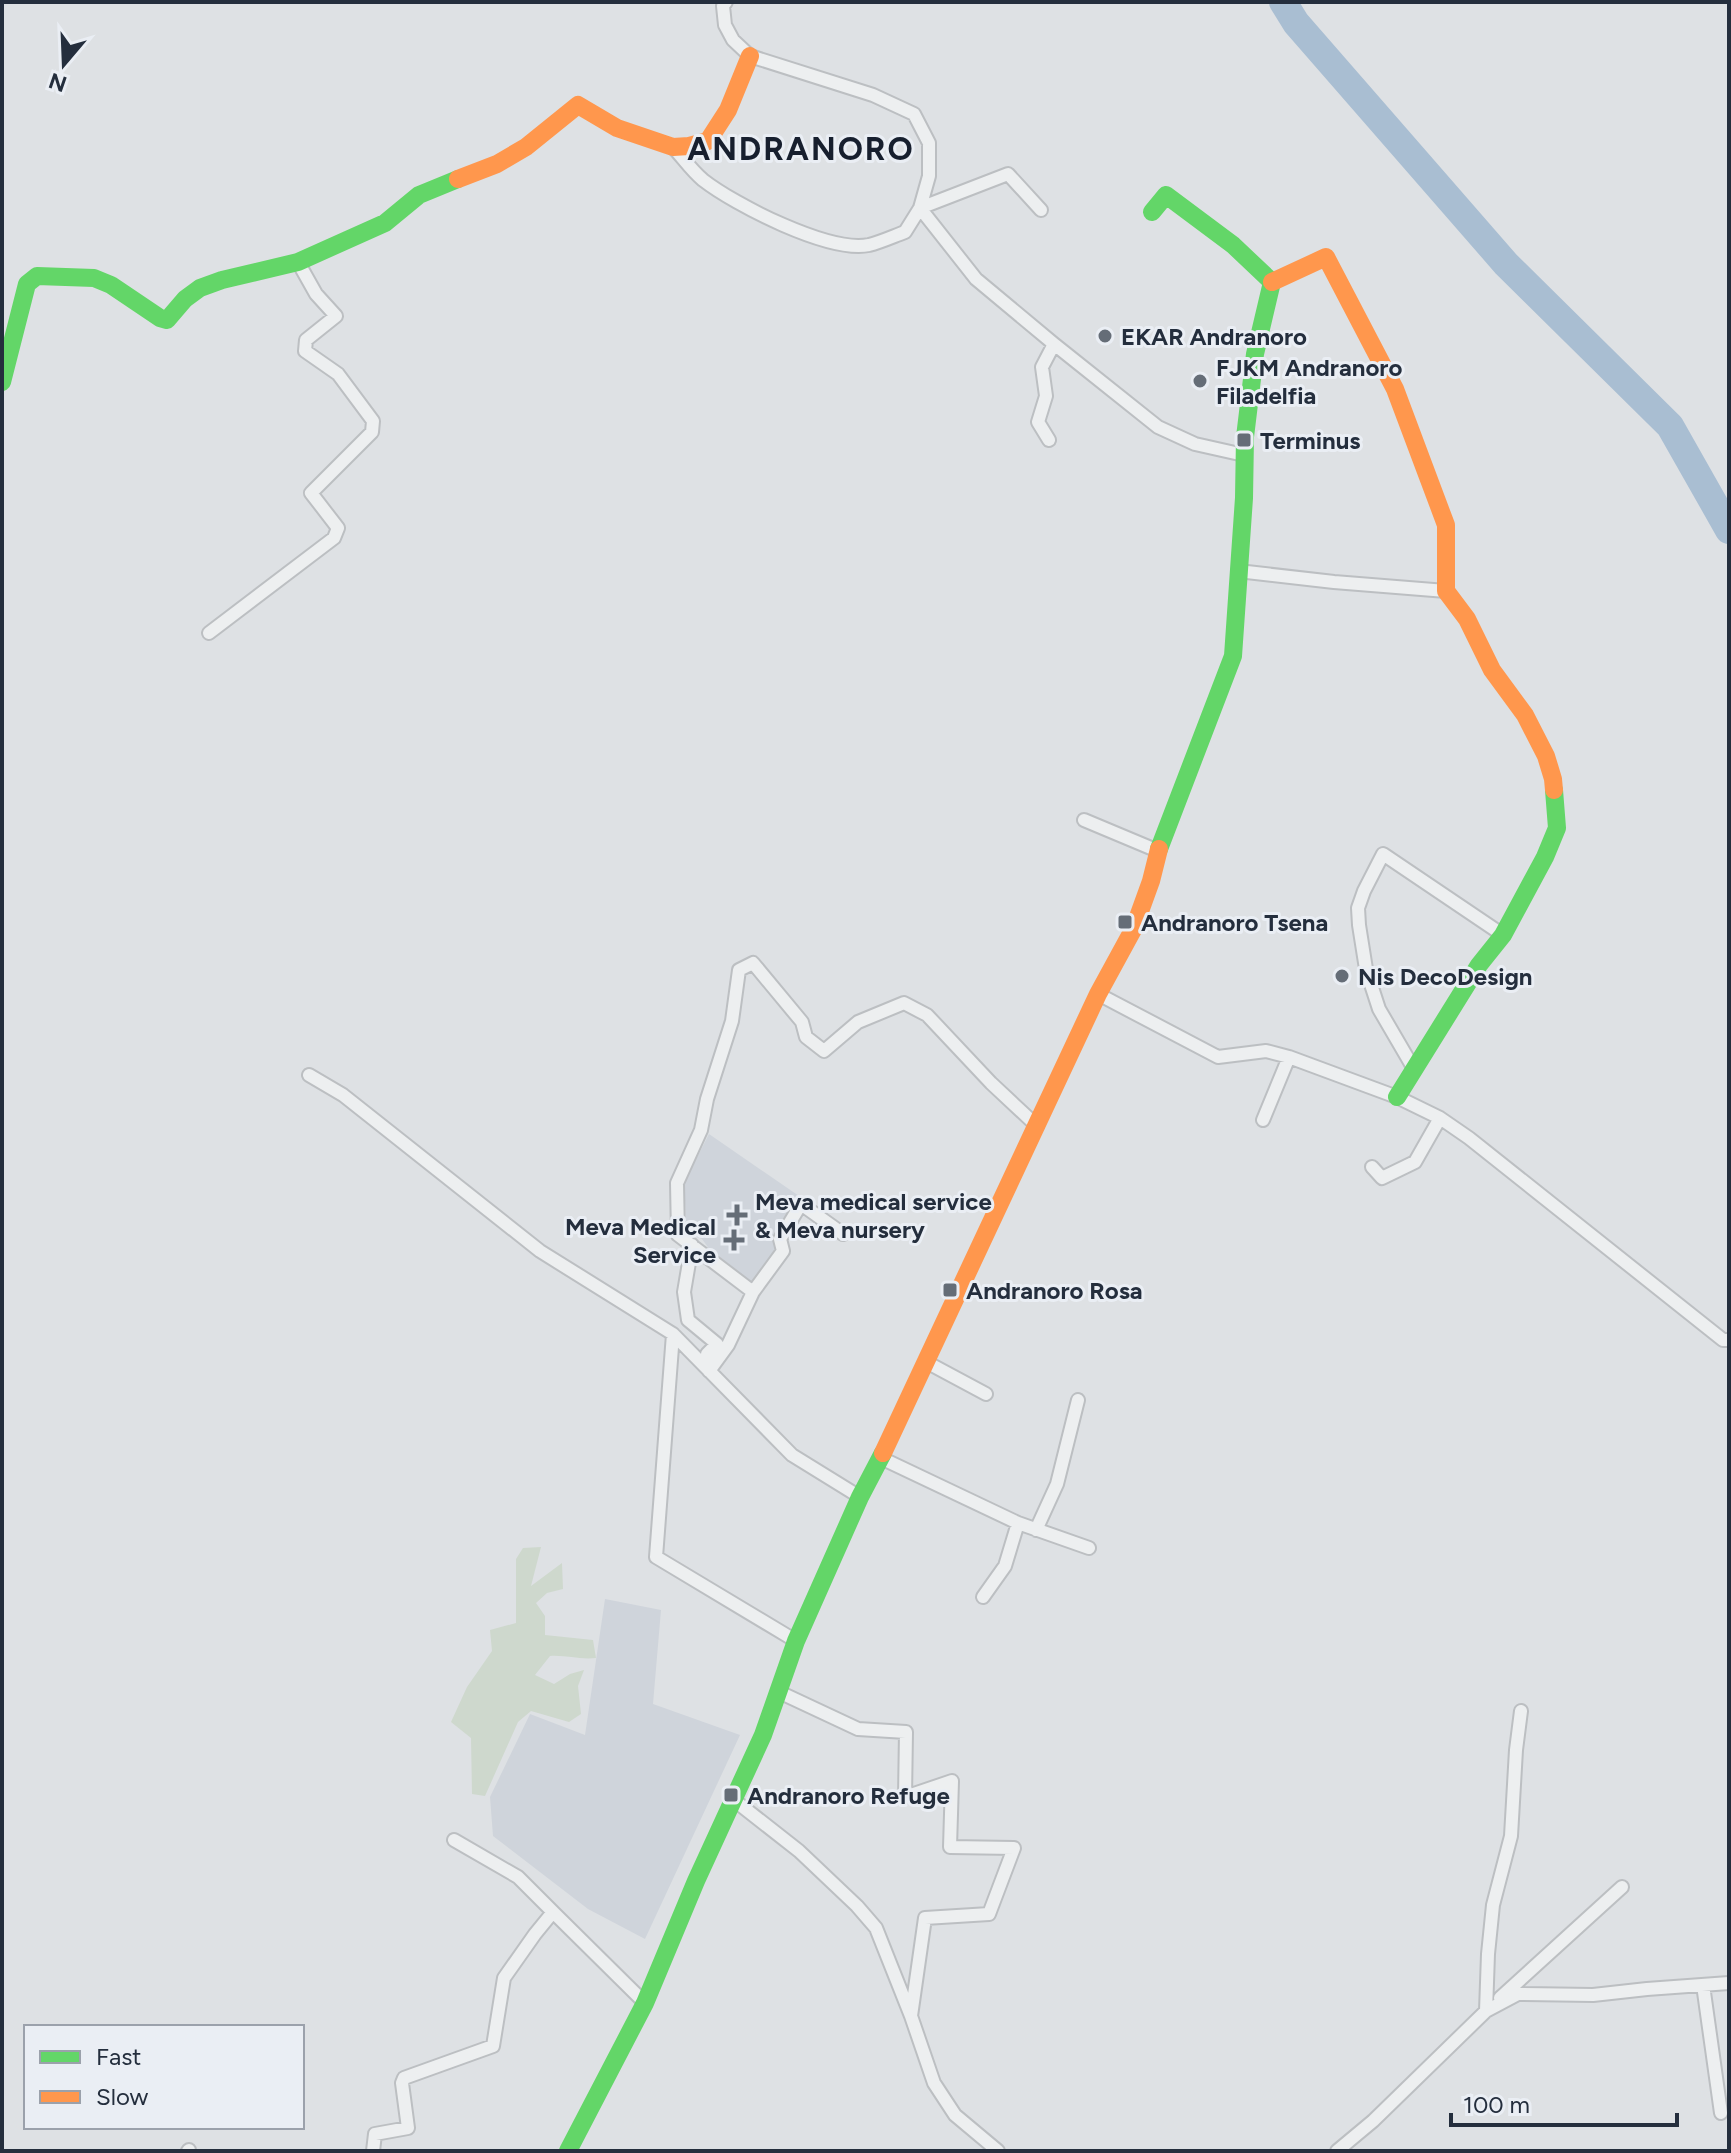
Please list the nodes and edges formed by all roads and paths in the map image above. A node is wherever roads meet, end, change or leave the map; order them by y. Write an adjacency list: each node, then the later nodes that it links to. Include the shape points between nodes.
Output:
1 (726, 2): 2 (street, via 725,25)
2 (750, 56): 3 (street, via 728,110 708,141); 4 (street, via 873,95 914,114 929,143 929,176)
3 (673, 147): 4 (street, via 701,179 777,222 832,243 867,245 905,232); 7 (street, via 617,128 578,105 497,164 419,195 385,223)
4 (920, 208): 5 (street, via 1008,174); 9 (street, via 976,279)
5 (1041, 210)
6 (1152, 212): 8 (street, via 1166,195)
7 (298, 262): 10 (street, via 200,288 167,320 94,278 37,276 27,284); 15 (street, via 336,316 306,340 305,351 338,374 373,421 372,432 311,493 338,528 334,538)
8 (1272, 282): 12 (street, via 1255,354); 14 (street, via 1326,257 1395,389 1446,525)
9 (1054, 344): 11 (street, via 1042,367 1046,396 1038,422); 12 (street, via 1158,427 1195,444)
10 (2, 382)
11 (1049, 440)
12 (1244, 455): 13 (street)
13 (1238, 571): 14 (street); 17 (street, via 1233,656)
14 (1446, 591): 18 (street, via 1525,715 1553,779 1557,828)
15 (209, 633)
16 (1084, 820): 17 (street)
17 (1158, 851): 19 (street, via 1134,928)
18 (1503, 935): 21 (street); 21 (street, via 1383,854 1358,908 1359,925 1379,1009)
19 (1098, 994): 20 (street, via 1218,1057 1266,1051); 26 (street)
20 (1289, 1057): 23 (street); 25 (street)
21 (1414, 1069): 23 (street)
22 (309, 1075): 31 (street, via 343,1095 540,1251)
23 (1397, 1097): 24 (street)
24 (1440, 1118): 27 (street, via 1415,1162 1382,1178); 32 (street)
25 (1263, 1120)
26 (1037, 1126): 29 (street, via 927,1015 904,1003 858,1022 824,1051 806,1037 802,1022 753,963 739,970 732,1021 701,1130 677,1183 678,1235); 33 (street)
27 (1372, 1167)
28 (843, 1234): 30 (street, via 801,1204 780,1239 783,1251)
29 (692, 1245): 30 (street); 34 (street, via 684,1292 688,1320 717,1344 707,1354)
30 (753, 1292): 34 (street)
31 (673, 1334): 34 (street); 43 (street, via 656,1557)
32 (1729, 1340)
33 (927, 1363): 35 (street); 37 (street)
34 (709, 1371): 38 (street, via 792,1455)
35 (986, 1394)
36 (1078, 1400): 40 (street, via 1057,1484)
37 (881, 1458): 38 (street); 39 (street)
38 (860, 1497): 43 (street)
39 (1018, 1523): 40 (street); 42 (street, via 1005,1566)
40 (1036, 1530): 41 (street)
41 (1089, 1548)
42 (983, 1597)
43 (796, 1641): 44 (street)
44 (779, 1692): 46 (street); 54 (street, via 858,1729 906,1732 905,1797 952,1781 950,1847 1014,1848 989,1914 925,1918)
45 (1521, 1711): 53 (street, via 1511,1836 1493,1905)
46 (734, 1800): 52 (street); 54 (street, via 799,1851 876,1928)
47 (454, 1840): 49 (street, via 518,1877)
48 (1622, 1887): 53 (street)
49 (553, 1912): 52 (street); 56 (street, via 504,1978 493,2046 404,2078 408,2128 375,2134)
50 (1729, 1983): 51 (street)
51 (1703, 1985): 53 (street, via 1593,1995 1518,1994); 55 (street)
52 (645, 2003): 57 (street)
53 (1486, 2011): 59 (street)
54 (911, 2016): 58 (street, via 934,2083 955,2115)
55 (1721, 2113)
56 (373, 2151)
57 (568, 2151)
58 (998, 2151)
59 (1337, 2151)

